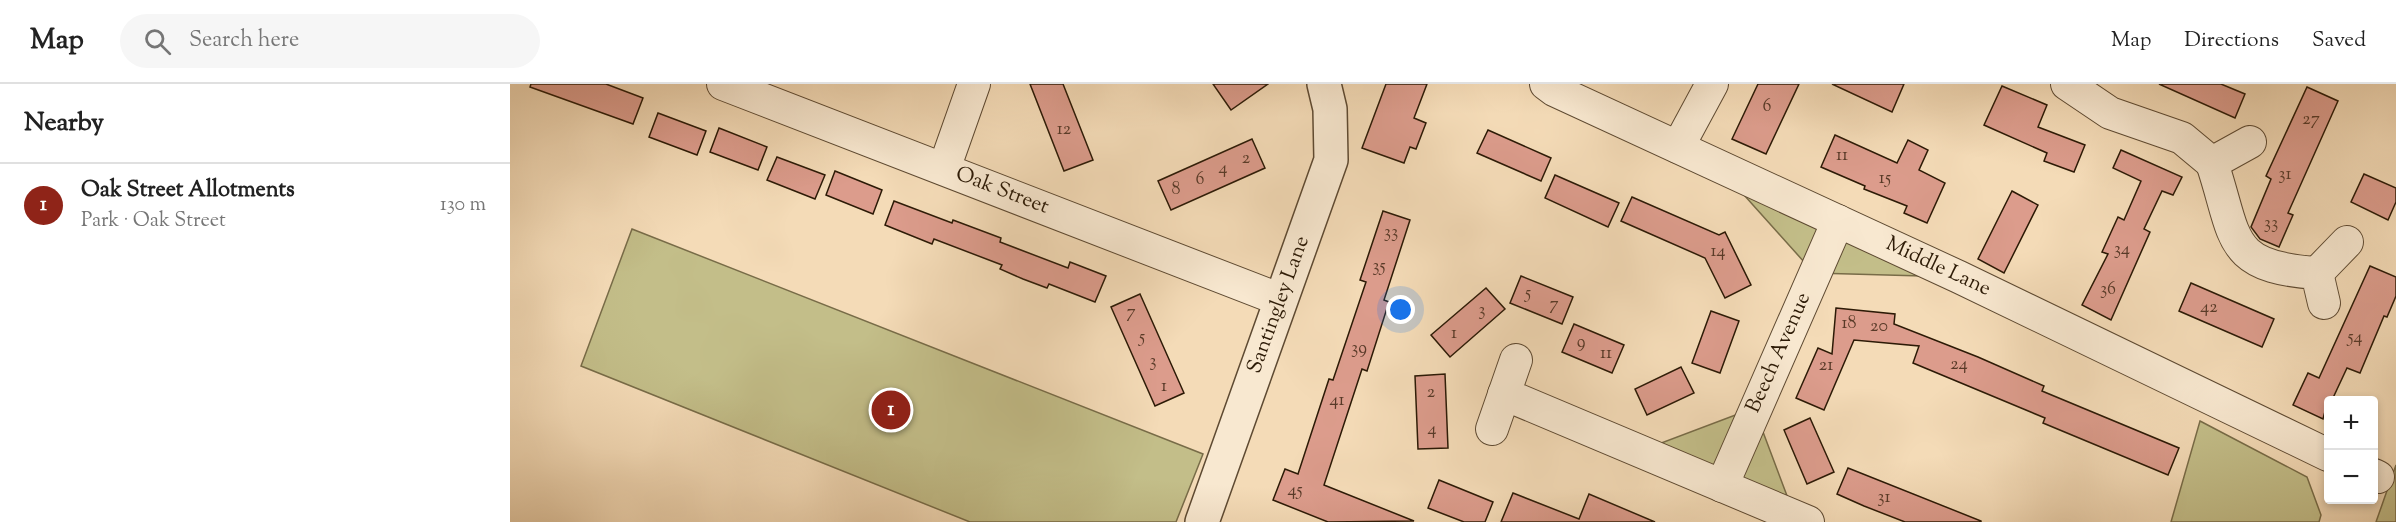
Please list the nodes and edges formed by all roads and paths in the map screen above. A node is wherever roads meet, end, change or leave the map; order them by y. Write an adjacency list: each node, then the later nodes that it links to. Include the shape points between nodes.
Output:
1 (723, 84): 10 (street, Oak Street)
2 (974, 84): 10 (street)
3 (1324, 84): 14 (street, Santingley Lane, via 1330,109 1331,160)
4 (1546, 84): 8 (street, Middle Lane)
5 (1712, 84): 8 (street)
6 (2067, 84): 9 (street, via 2110,113 2182,138)
7 (2250, 142): 9 (street)
8 (1678, 147): 11 (street, Middle Lane)
9 (2212, 163): 13 (street, via 2227,220 2238,242 2255,261 2287,271)
10 (944, 169): 14 (street, Oak Street)
11 (1838, 221): 19 (street, Middle Lane); 20 (street, Beech Avenue)
12 (2347, 242): 13 (street)
13 (2317, 273): 15 (street)
14 (1281, 300): 21 (street, Santingley Lane)
15 (2324, 303)
16 (1516, 360): 17 (street)
17 (1504, 394): 18 (street); 20 (street)
18 (1492, 429)
19 (2324, 453)
20 (1722, 486): 22 (street)
21 (1202, 522)
22 (1808, 522)

